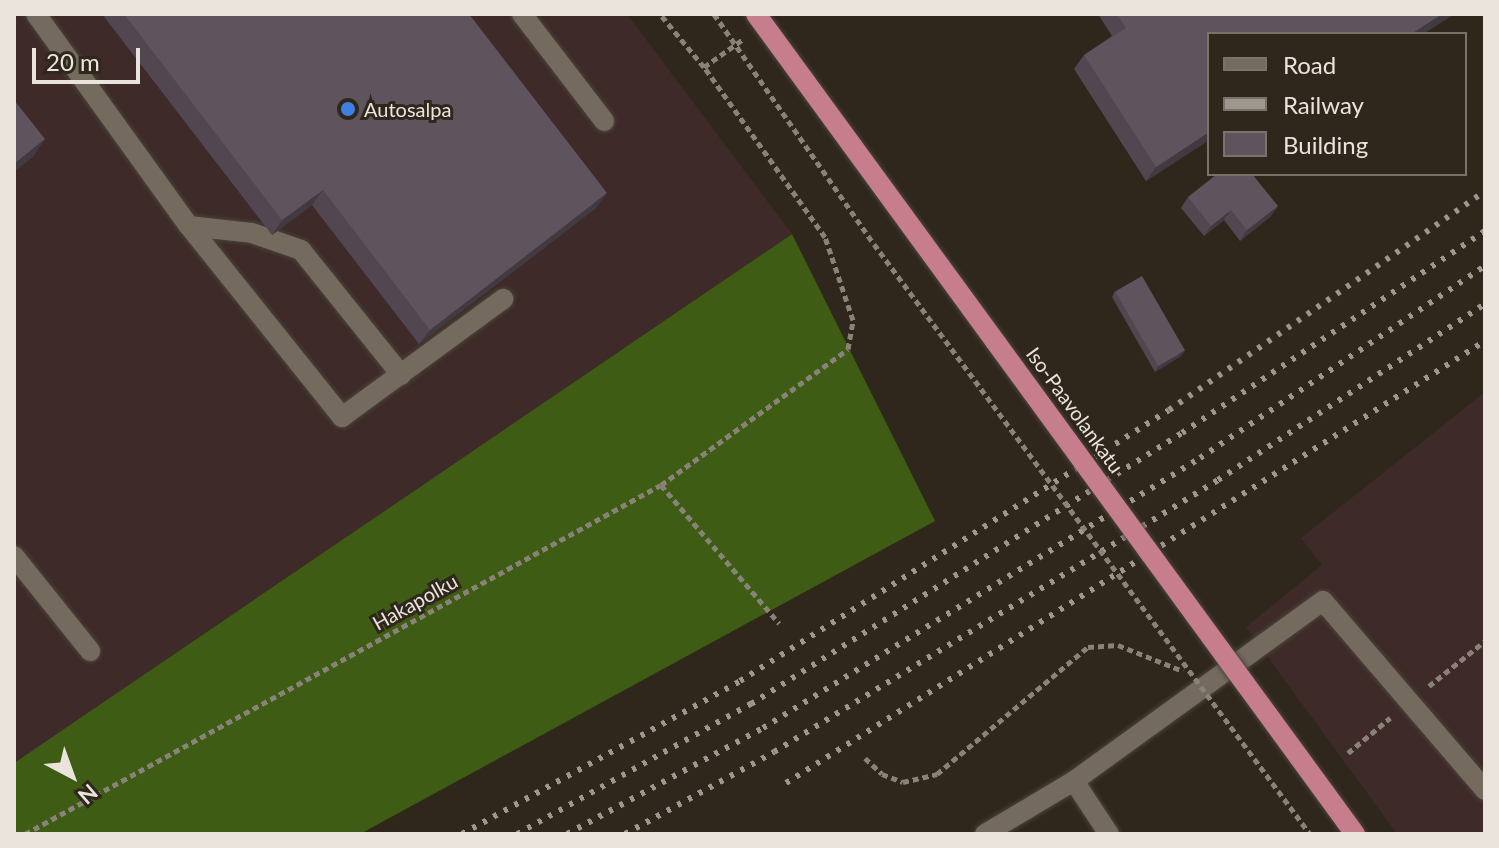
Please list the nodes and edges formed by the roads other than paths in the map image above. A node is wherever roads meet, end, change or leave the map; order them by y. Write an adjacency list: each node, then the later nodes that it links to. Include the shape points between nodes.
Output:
1 (36, 14): 5 (lane)
2 (522, 14): 4 (lane)
3 (756, 14): 14 (main road, Iso-Paavolankatu, bridge)
4 (604, 121)
5 (189, 226): 7 (lane, via 252,233 301,250); 7 (lane, via 342,417)
6 (503, 299): 7 (lane)
7 (401, 375)
8 (14, 556): 9 (lane)
9 (90, 651)
10 (1074, 781): 11 (lane, via 1213,688 1323,601); 12 (lane); 13 (lane)
11 (1485, 790)
12 (985, 834)
13 (1109, 834)
14 (1355, 834)

